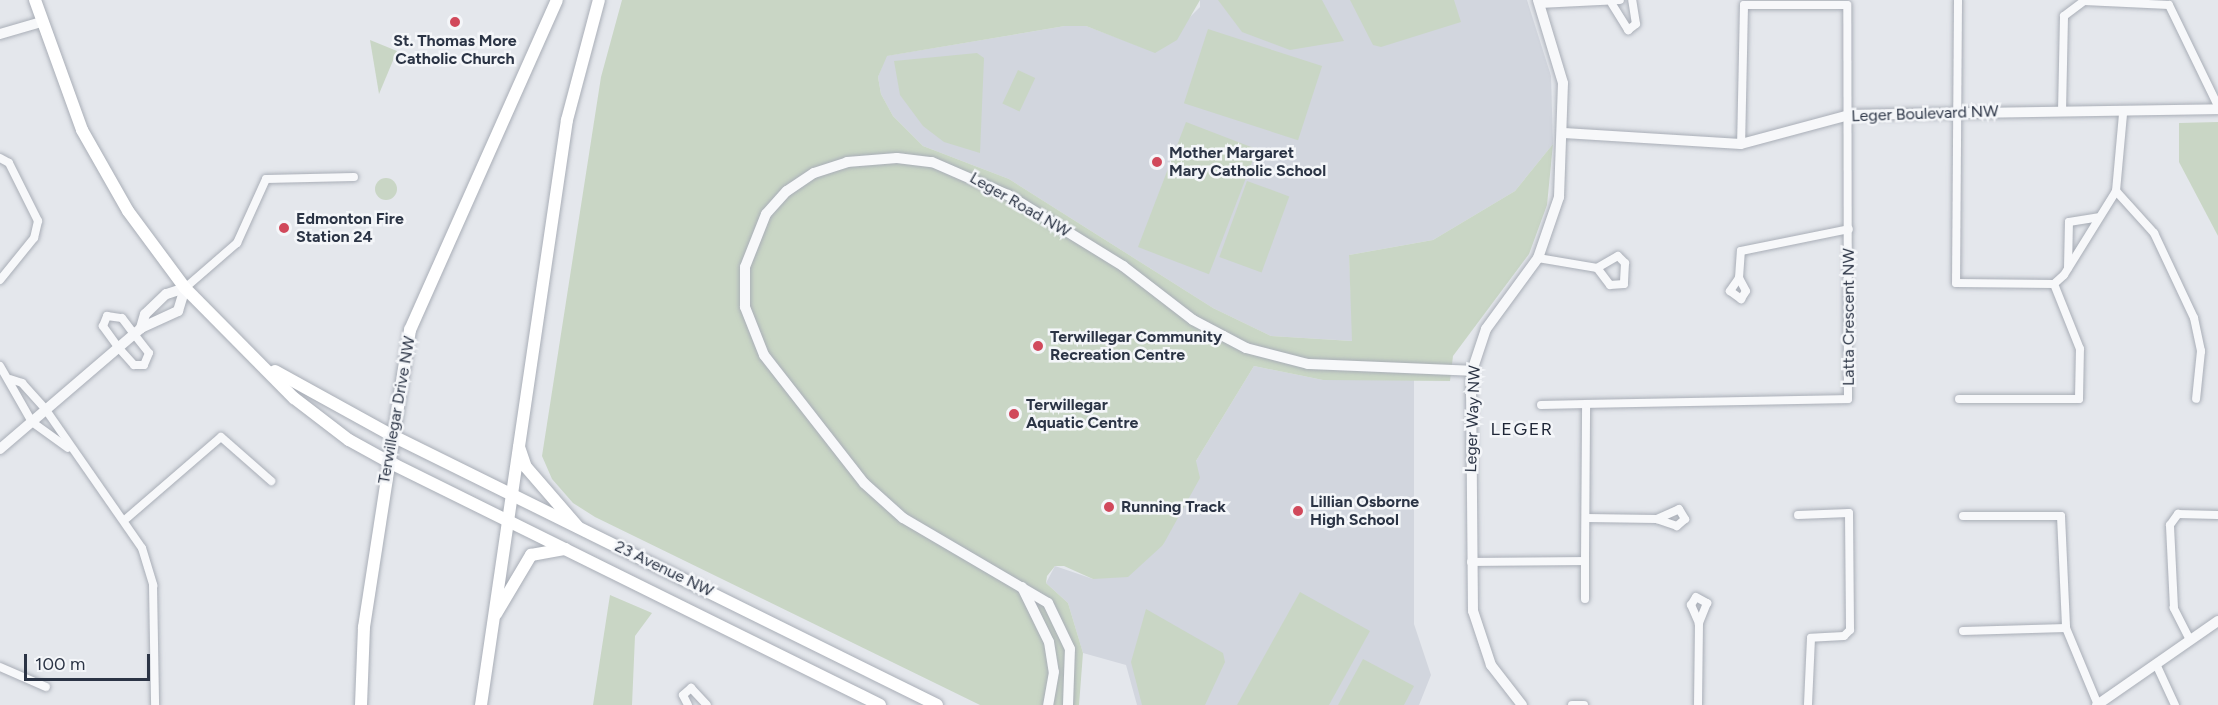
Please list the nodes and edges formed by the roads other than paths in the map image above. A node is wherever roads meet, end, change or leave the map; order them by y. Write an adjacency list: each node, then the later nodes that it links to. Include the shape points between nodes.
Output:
1 (35, 0): 8 (main road, 23 Avenue NW)
2 (556, 0): 41 (main road, Terwillegar Drive NW, via 427,285 407,344)
3 (599, 0): 42 (main road, via 567,120)
4 (1632, 0): 7 (street, via 1636,24 1628,30)
5 (1958, 0): 11 (street)
6 (1539, 2): 7 (street); 15 (street, Leger Way NW, via 1562,70)
7 (1616, 2)
8 (41, 22): 9 (street); 28 (main road, 23 Avenue NW, via 82,130 128,211)
9 (0, 34)
10 (2218, 108): 12 (street, via 2169,5 2084,1 2064,16); 13 (street, Leger Boulevard NW)
11 (1958, 111): 12 (street, Leger Boulevard NW); 14 (street, Leger Boulevard NW); 27 (street, via 1956,283)
12 (2062, 112): 13 (street, Leger Boulevard NW)
13 (2123, 114): 19 (street)
14 (1849, 115): 16 (street, Leger Boulevard NW); 16 (street, Latta Crescent NW, via 1847,5 1750,1 1741,10); 21 (street, Latta Crescent NW)
15 (1564, 133): 16 (street, Leger Boulevard NW); 22 (street, Leger Way NW, via 1558,204)
16 (1741, 144)
17 (0, 158): 26 (street, via 9,164 38,221 34,238)
18 (354, 177): 28 (street, via 266,179 237,243)
19 (2116, 191): 20 (street); 36 (street, via 2154,233 2194,318 2200,351)
20 (2099, 217): 24 (street); 24 (street, via 2069,222)
21 (1849, 229): 25 (street, via 1741,251); 37 (street, Latta Crescent NW, via 1849,394 1844,402)
22 (1538, 258): 23 (street); 33 (street, Leger Way NW, via 1491,321)
23 (1597, 268)
24 (2068, 269): 27 (street)
25 (1738, 278)
26 (0, 280)
27 (2054, 285): 35 (street, via 2080,349 2079,399)
28 (185, 288): 29 (street, via 166,294 146,314); 29 (street, via 178,311); 32 (main road, 23 Avenue NW)
29 (138, 331): 30 (street); 30 (street, via 122,318 107,316 104,326); 30 (street, via 149,353 144,365 134,365)
30 (118, 347): 39 (street)
31 (0, 366): 34 (street)
32 (268, 368): 41 (main road, 23 Avenue NW); 45 (main road, 23 Avenue NW, via 328,426)
33 (1472, 371): 58 (street, Leger Way NW); 59 (street, Leger Road NW, via 1308,364 1246,348 1193,320 1123,266 1008,195 949,167 880,158 814,173 776,202 752,240 744,281 756,339 816,428 864,483 943,544)
34 (10, 379): 39 (street, via 22,383); 40 (street, via 11,391)
35 (1959, 399)
36 (2196, 399)
37 (1586, 404): 38 (street, Latta Crescent NW); 52 (street)
38 (1540, 405)
39 (46, 410): 40 (street); 43 (street)
40 (33, 422): 43 (street); 44 (street)
41 (391, 435): 45 (main road, Terwillegar Drive NW); 47 (main road, 23 Avenue NW)
42 (518, 439): 47 (main road); 55 (main road, via 526,467)
43 (68, 448): 51 (street)
44 (0, 450)
45 (387, 461): 54 (main road, 23 Avenue NW); 72 (main road, Terwillegar Drive NW, via 364,627)
46 (271, 481): 51 (street, via 220,437)
47 (511, 494): 54 (main road); 55 (main road, 23 Avenue NW)
48 (1798, 515): 85 (street, via 1849,513 1850,630 1844,636 1811,638)
49 (2218, 515): 66 (street, via 2178,514 2170,525 2174,608)
50 (1963, 516): 64 (street, via 2061,516)
51 (126, 518): 71 (street, via 153,585)
52 (1586, 518): 53 (street); 57 (street)
53 (1657, 519)
54 (506, 520): 56 (main road, 23 Avenue NW); 61 (main road)
55 (578, 527): 78 (main road, 23 Avenue NW)
56 (565, 549): 61 (main road, via 531,555); 70 (main road, 23 Avenue NW)
57 (1585, 561): 58 (street); 60 (street)
58 (1472, 562): 81 (street, Leger Way NW, via 1480,640 1501,680)
59 (1022, 586): 79 (street, via 1049,642 1054,672); 80 (street, Leger Road NW, via 1048,603 1067,638 1072,672)
60 (1585, 599)
61 (492, 620): 73 (main road)
62 (2218, 621): 66 (street)
63 (1699, 623): 84 (street)
64 (2066, 628): 65 (street); 86 (street)
65 (1963, 631)
66 (2189, 638): 67 (street)
67 (2156, 664): 86 (street); 87 (street)
68 (0, 667): 69 (street)
69 (46, 687)
70 (864, 697): 76 (main road, 23 Avenue NW); 77 (street)
71 (155, 705)
72 (361, 705)
73 (481, 705)
74 (688, 705): 75 (street, via 683,695 691,688)
75 (707, 705)
76 (880, 705)
77 (885, 705)
78 (936, 705)
79 (1048, 705)
80 (1068, 705)
81 (1522, 705)
82 (1572, 705): 83 (street)
83 (1584, 705)
84 (1698, 705)
85 (1808, 705)
86 (2097, 705)
87 (2175, 705)

